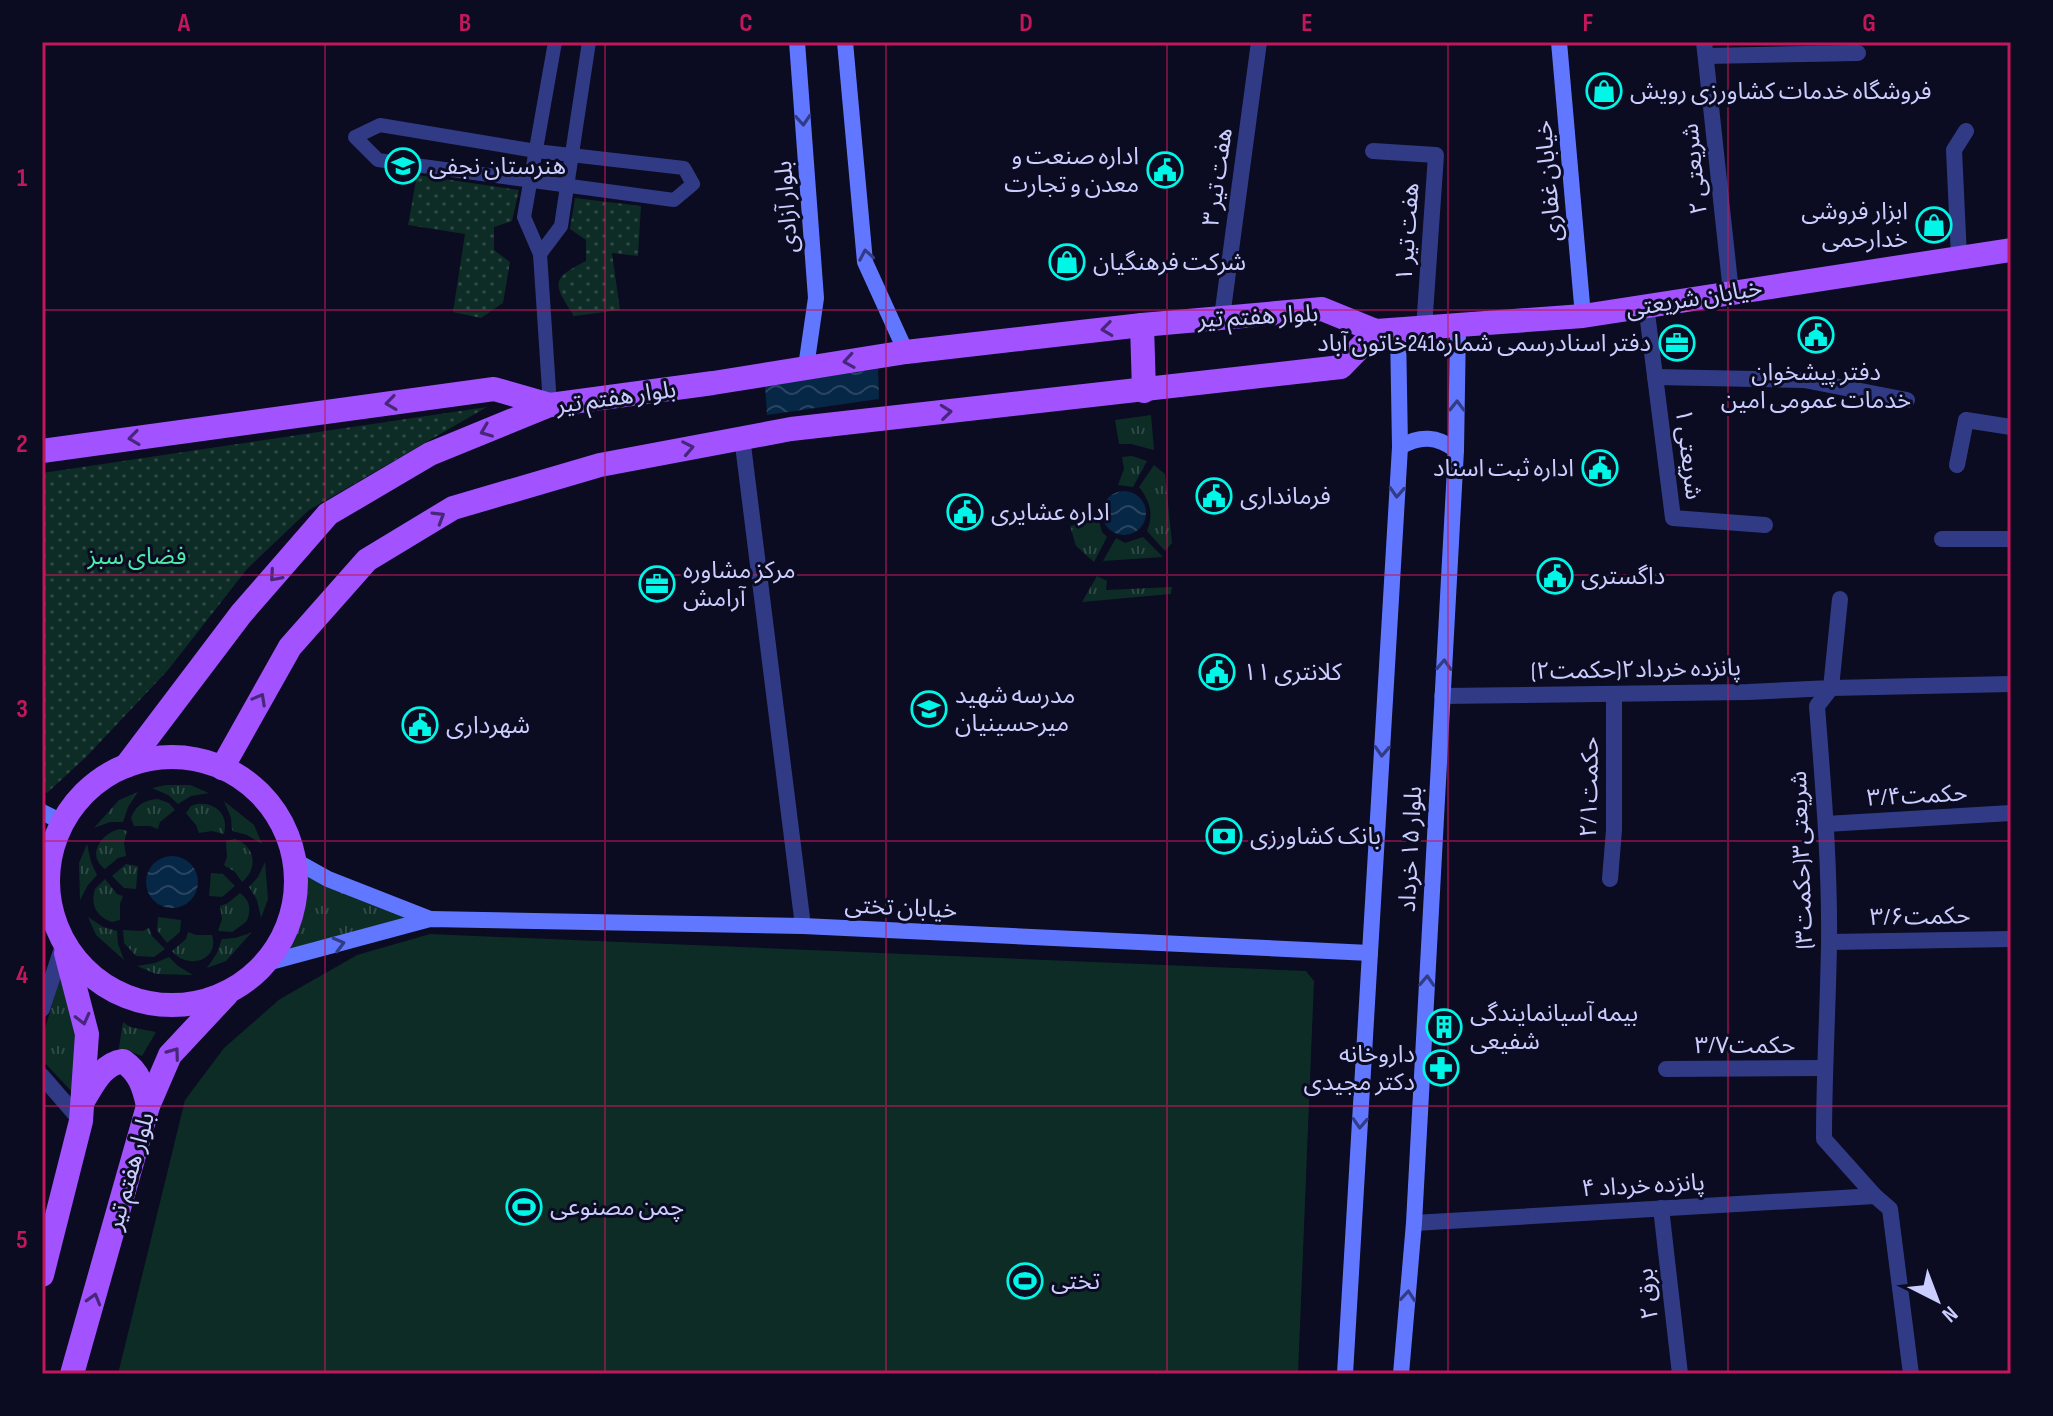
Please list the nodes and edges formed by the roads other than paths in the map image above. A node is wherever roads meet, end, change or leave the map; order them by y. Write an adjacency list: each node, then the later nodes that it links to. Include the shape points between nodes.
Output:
1 (555, 42): 10 (lane)
2 (589, 42): 12 (lane)
3 (797, 42): 27 (street, بلوار آزادی, one-way to 27, via 816,298)
4 (845, 42): 26 (street, one-way to 4, via 865,262)
5 (1259, 42): 21 (street, هفت تیر ۳)
6 (1559, 42): 20 (street, خیابان غفاری)
7 (1705, 49): 8 (street); 18 (street, شریعتی ۲)
8 (1858, 53)
9 (1966, 131): 17 (street, via 1954,150)
10 (536, 151): 12 (lane); 13 (lane); 13 (lane, via 380,125 355,137 378,160)
11 (1373, 151): 24 (street, هفت تیر ۱, via 1436,155)
12 (572, 156): 14 (lane); 14 (lane, via 684,168 693,184 674,200)
13 (530, 181): 14 (lane); 16 (lane, via 524,217)
14 (567, 186): 16 (lane, via 561,226)
15 (2011, 250): 17 (main road, خیابان شریعتی)
16 (540, 254): 31 (lane)
17 (1959, 257): 18 (main road, خیابان شریعتی)
18 (1731, 292): 19 (main road, خیابان شریعتی)
19 (1646, 305): 20 (main road, خیابان شریعتی); 28 (street, شریعتی ۱)
20 (1583, 316): 23 (main road, خیابان شریعتی)
21 (1222, 317): 22 (main road, بلوار هفتم تیر); 25 (main road, بلوار هفتم تیر, via 1322,309)
22 (1142, 325): 26 (main road, بلوار هفتم تیر, one-way to 26); 29 (main road)
23 (1458, 326): 24 (main road, خیابان شریعتی); 35 (street, بلوار ۱۵ خرداد, one-way to 23)
24 (1424, 328): 25 (main road, خیابان شریعتی)
25 (1387, 330): 29 (main road, via 1341,367); 34 (street, بلوار ۱۵ خرداد)
26 (906, 352): 27 (main road, بلوار هفتم تیر, one-way to 27)
27 (806, 367): 31 (main road, بلوار هفتم تیر)
28 (1655, 377): 30 (street, via 1804,380); 38 (street, شریعتی ۱, via 1673,518)
29 (1144, 391): 33 (main road, one-way to 29)
30 (1907, 400)
31 (550, 405): 36 (main road, one-way to 36, via 494,389); 46 (main road, بلوار هفتم تیر, one-way to 46, via 430,454 328,514 241,614)
32 (2011, 427): 37 (street, via 1966,420)
33 (742, 437): 47 (main road, one-way to 33, via 290,647 367,560 453,508 600,465); 55 (street)
34 (1400, 447): 35 (street, via 1435,438); 59 (street, بلوار ۱۵ خرداد, one-way to 59)
35 (1456, 450): 45 (street, بلوار ۱۵ خرداد, one-way to 35)
36 (42, 451)
37 (1957, 465)
38 (1765, 525)
39 (1942, 539): 40 (street)
40 (2011, 539)
41 (1840, 599): 43 (street, شریعتی۳(حکمت۳))
42 (2011, 684): 43 (street)
43 (1831, 688): 44 (street, پانزده خرداد۲(حکمت۲)); 50 (street, شریعتی۳(حکمت۳), via 1817,706)
44 (1614, 694): 45 (street, پانزده خرداد۲(حکمت۲)); 53 (street, حکمت۲/۱)
45 (1442, 696): 70 (street, بلوار ۱۵ خرداد, one-way to 45)
46 (126, 766): 47 (main road, via 158,757 191,758); 49 (main road)
47 (222, 768): 51 (main road, via 245,780 269,805 287,834)
48 (2011, 813): 50 (street, حکمت۳/۴)
49 (52, 817): 52 (main road, via 53,843)
50 (1826, 824): 57 (street, شریعتی۳(حکمت۳))
51 (294, 860): 54 (street); 60 (main road, via 295,897 284,933)
52 (45, 876): 58 (main road)
53 (1610, 879)
54 (430, 919): 55 (street, خیابان تختی); 60 (street, one-way to 54)
55 (803, 926): 59 (street, خیابان تختی)
56 (2011, 939): 57 (street, حکمت۳/۶)
57 (1829, 942): 63 (street, شریعتی۳(حکمت۳))
58 (64, 943): 61 (main road, via 87,972 119,994 155,1004 181,1004); 62 (street); 67 (main road, one-way to 67, via 87,1034)
59 (1370, 953): 73 (street, بلوار ۱۵ خرداد, one-way to 73)
60 (263, 964): 61 (main road)
61 (230, 991): 66 (main road, بلوار هفتم تیر, one-way to 61, via 170,1055)
62 (42, 1009)
63 (1824, 1068): 64 (street, حکمت۳/۷); 68 (street, شریعتی۳(حکمت۳), via 1824,1139)
64 (1666, 1069)
65 (42, 1076): 67 (street)
66 (148, 1106): 67 (main road, via 134,1068 123,1061 99,1075); 72 (main road, بلوار هفتم تیر, one-way to 66)
67 (81, 1112): 71 (main road)
68 (1875, 1196): 69 (street, پانزده خرداد ۴); 76 (street, شریعتی۳(حکمت۳), via 1890,1209)
69 (1661, 1208): 70 (street, پانزده خرداد ۴); 75 (street, برق ۲)
70 (1414, 1223): 74 (street, بلوار ۱۵ خرداد, one-way to 70)
71 (42, 1275)
72 (72, 1374)
73 (1345, 1374)
74 (1401, 1374)
75 (1680, 1374)
76 (1911, 1374)

